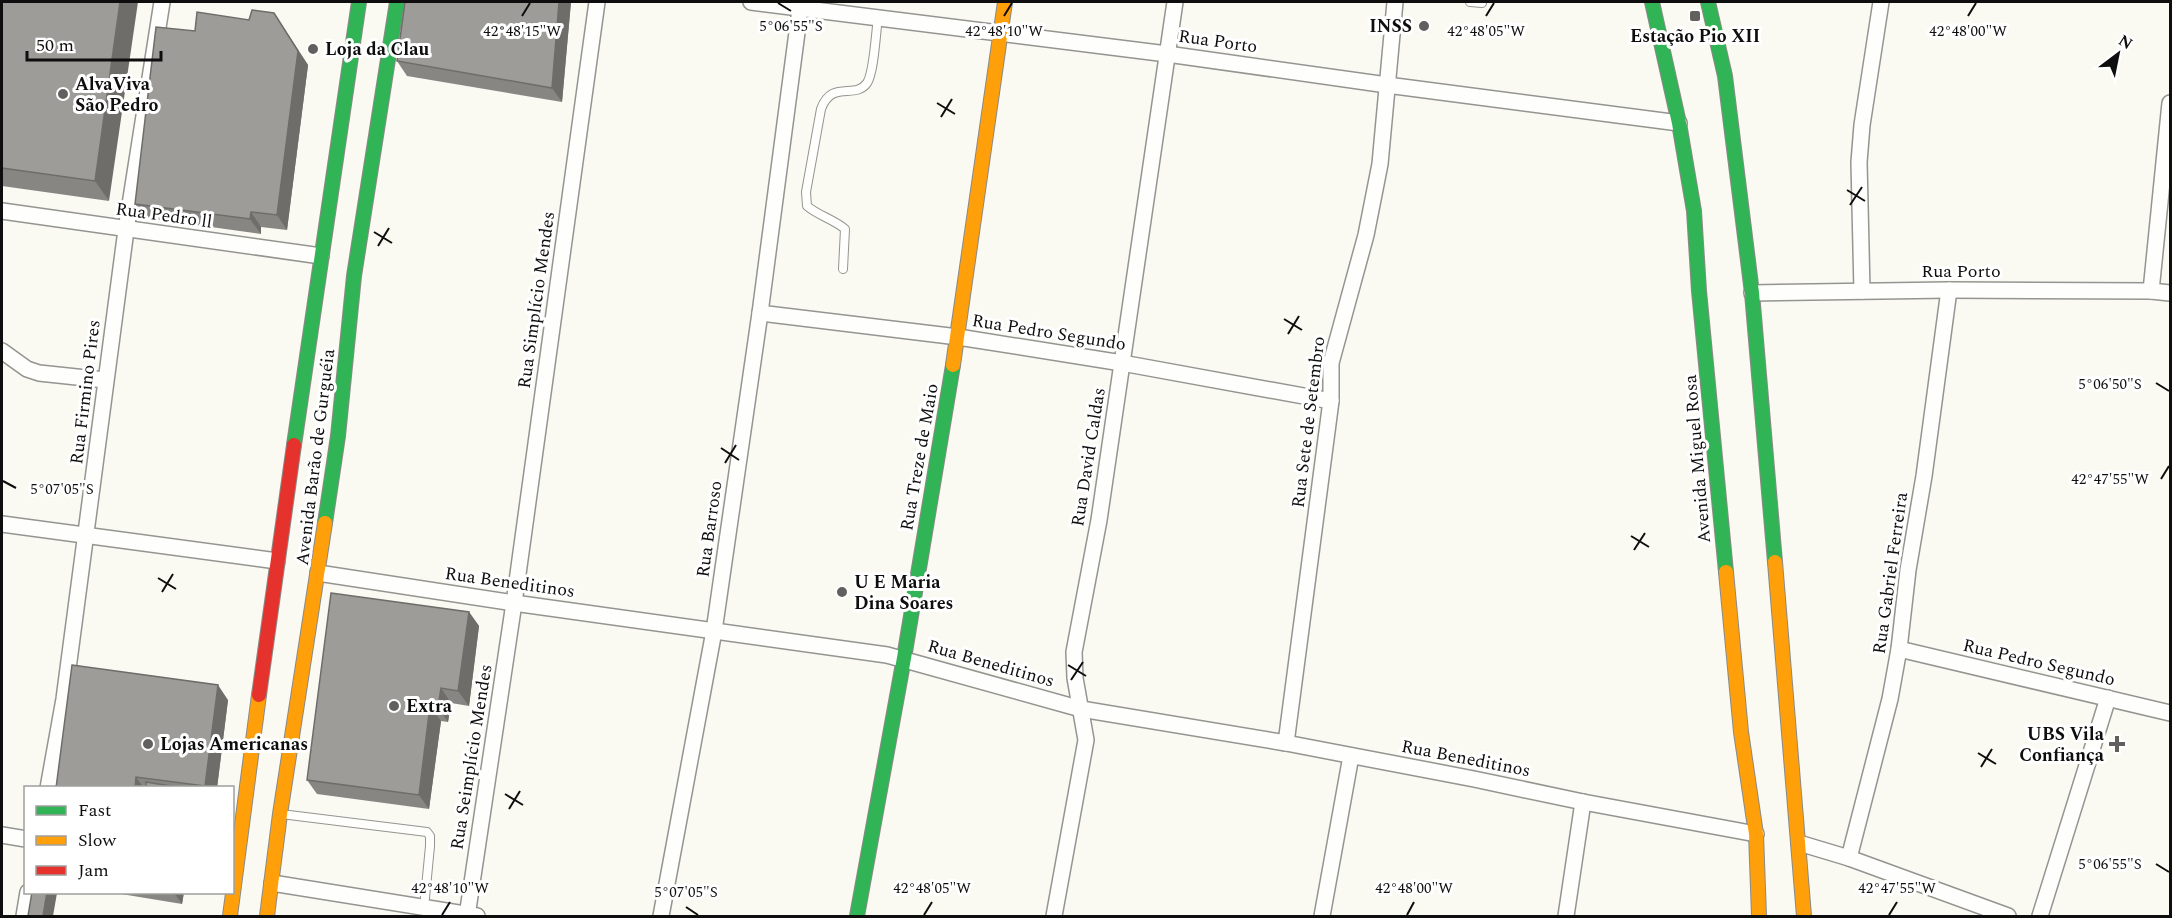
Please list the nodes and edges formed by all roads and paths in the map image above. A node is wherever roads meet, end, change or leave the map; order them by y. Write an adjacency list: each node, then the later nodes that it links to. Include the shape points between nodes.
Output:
1 (162, 2): 22 (street, Rua Firmino Pires)
2 (359, 2): 23 (main road, Avenida Barão de Gurguéia)
3 (396, 2): 39 (main road, Avenida Barão de Gurguéia, via 354,276 338,436)
4 (597, 2): 40 (street, Rua Simplício Mendes)
5 (751, 2): 14 (street, Rua Porto)
6 (1005, 2): 16 (main road, Rua Treze de Maio)
7 (1175, 2): 17 (street, Rua David Caldas)
8 (1395, 2): 18 (street, Rua Sete de Setembro)
9 (1470, 2): 13 (lane)
10 (1652, 2): 20 (main road, Avenida Miguel Rosa)
11 (1707, 2): 28 (main road, via 1725,76)
12 (1881, 2): 26 (street, via 1859,162)
13 (1482, 3)
14 (800, 5): 15 (street, Rua Porto); 30 (street, Rua Barroso)
15 (878, 17): 16 (street, Rua Porto); 24 (lane, via 866,85 858,90 837,91 825,98 806,192 807,206 845,229)
16 (1000, 32): 17 (street, Rua Porto); 31 (main road, Rua Treze de Maio)
17 (1167, 54): 18 (street, Rua Porto); 33 (street, Rua David Caldas)
18 (1387, 85): 20 (street, Rua Porto); 35 (street, Rua Sete de Setembro, via 1380,164 1366,235 1331,363)
19 (2170, 103): 27 (street)
20 (1678, 123): 52 (main road, Avenida Miguel Rosa, via 1694,211 1741,732)
21 (2, 211): 22 (street, Rua Pedro ll)
22 (126, 230): 23 (street, Rua Pedro ll); 34 (street, Rua Firmino Pires)
23 (321, 256): 38 (main road, Avenida Barão de Gurguéia)
24 (843, 269)
25 (1949, 290): 26 (street, Rua Porto); 27 (street, Rua Porto); 42 (street, Rua Gabriel Ferreira)
26 (1862, 291): 28 (street, Rua Porto)
27 (2151, 291): 29 (street, Rua Porto)
28 (1752, 293): 55 (main road)
29 (2170, 293)
30 (760, 313): 31 (street, Rua Pedro Segundo); 41 (street, Rua Barroso)
31 (958, 337): 33 (street, Rua Pedro Segundo); 43 (main road, Rua Treze de Maio)
32 (2, 351): 34 (street, via 39,373)
33 (1122, 363): 35 (street, Rua Pedro Segundo); 45 (street, Rua David Caldas, via 1099,520 1074,652)
34 (105, 380): 37 (street, Rua Firmino Pires)
35 (1331, 401): 47 (street, Rua Sete de Setembro)
36 (2, 524): 37 (street)
37 (86, 536): 38 (street); 49 (street, Rua Firmino Pires)
38 (277, 561): 57 (main road, Avenida Barão de Gurguéia)
39 (318, 573): 40 (street, Rua Beneditinos); 51 (main road, Avenida Barão de Gurguéia)
40 (514, 603): 41 (street, Rua Beneditinos); 65 (street, Rua Seimplício Mendes)
41 (714, 631): 43 (street, Rua Beneditinos); 66 (street, Rua Barroso)
42 (1899, 649): 44 (street, Rua Pedro Segundo); 56 (street, Rua Gabriel Ferreira)
43 (904, 658): 45 (street, Rua Beneditinos); 67 (main road, Rua Treze de Maio)
44 (2108, 698): 46 (street, Rua Pedro Segundo); 74 (street)
45 (1081, 709): 47 (street, Rua Beneditinos); 68 (street, Rua David Caldas, via 1086,740)
46 (2170, 712)
47 (1286, 743): 48 (street, Rua Beneditinos)
48 (1351, 756): 50 (street, Rua Beneditinos); 69 (street)
49 (48, 786)
50 (1583, 802): 52 (street, Rua Beneditinos); 70 (street)
51 (280, 814): 58 (main road, Avenida Barão de Gurguéia); 61 (lane, via 427,832 430,846)
52 (1756, 834): 71 (main road, Avenida Miguel Rosa)
53 (2, 835): 54 (street)
54 (24, 839)
55 (1799, 843): 56 (street); 72 (main road)
56 (1849, 858): 73 (street)
57 (234, 869)
58 (272, 883): 61 (street); 64 (main road, Avenida Barão de Gurguéia)
59 (28, 894): 62 (street)
60 (232, 894): 63 (main road, Avenida Barão de Gurguéia)
61 (424, 908): 65 (street)
62 (24, 916)
63 (230, 916)
64 (267, 916)
65 (470, 916)
66 (661, 916)
67 (857, 916)
68 (1054, 916)
69 (1322, 916)
70 (1566, 916)
71 (1759, 916)
72 (1804, 916)
73 (2008, 916)
74 (2040, 916)

